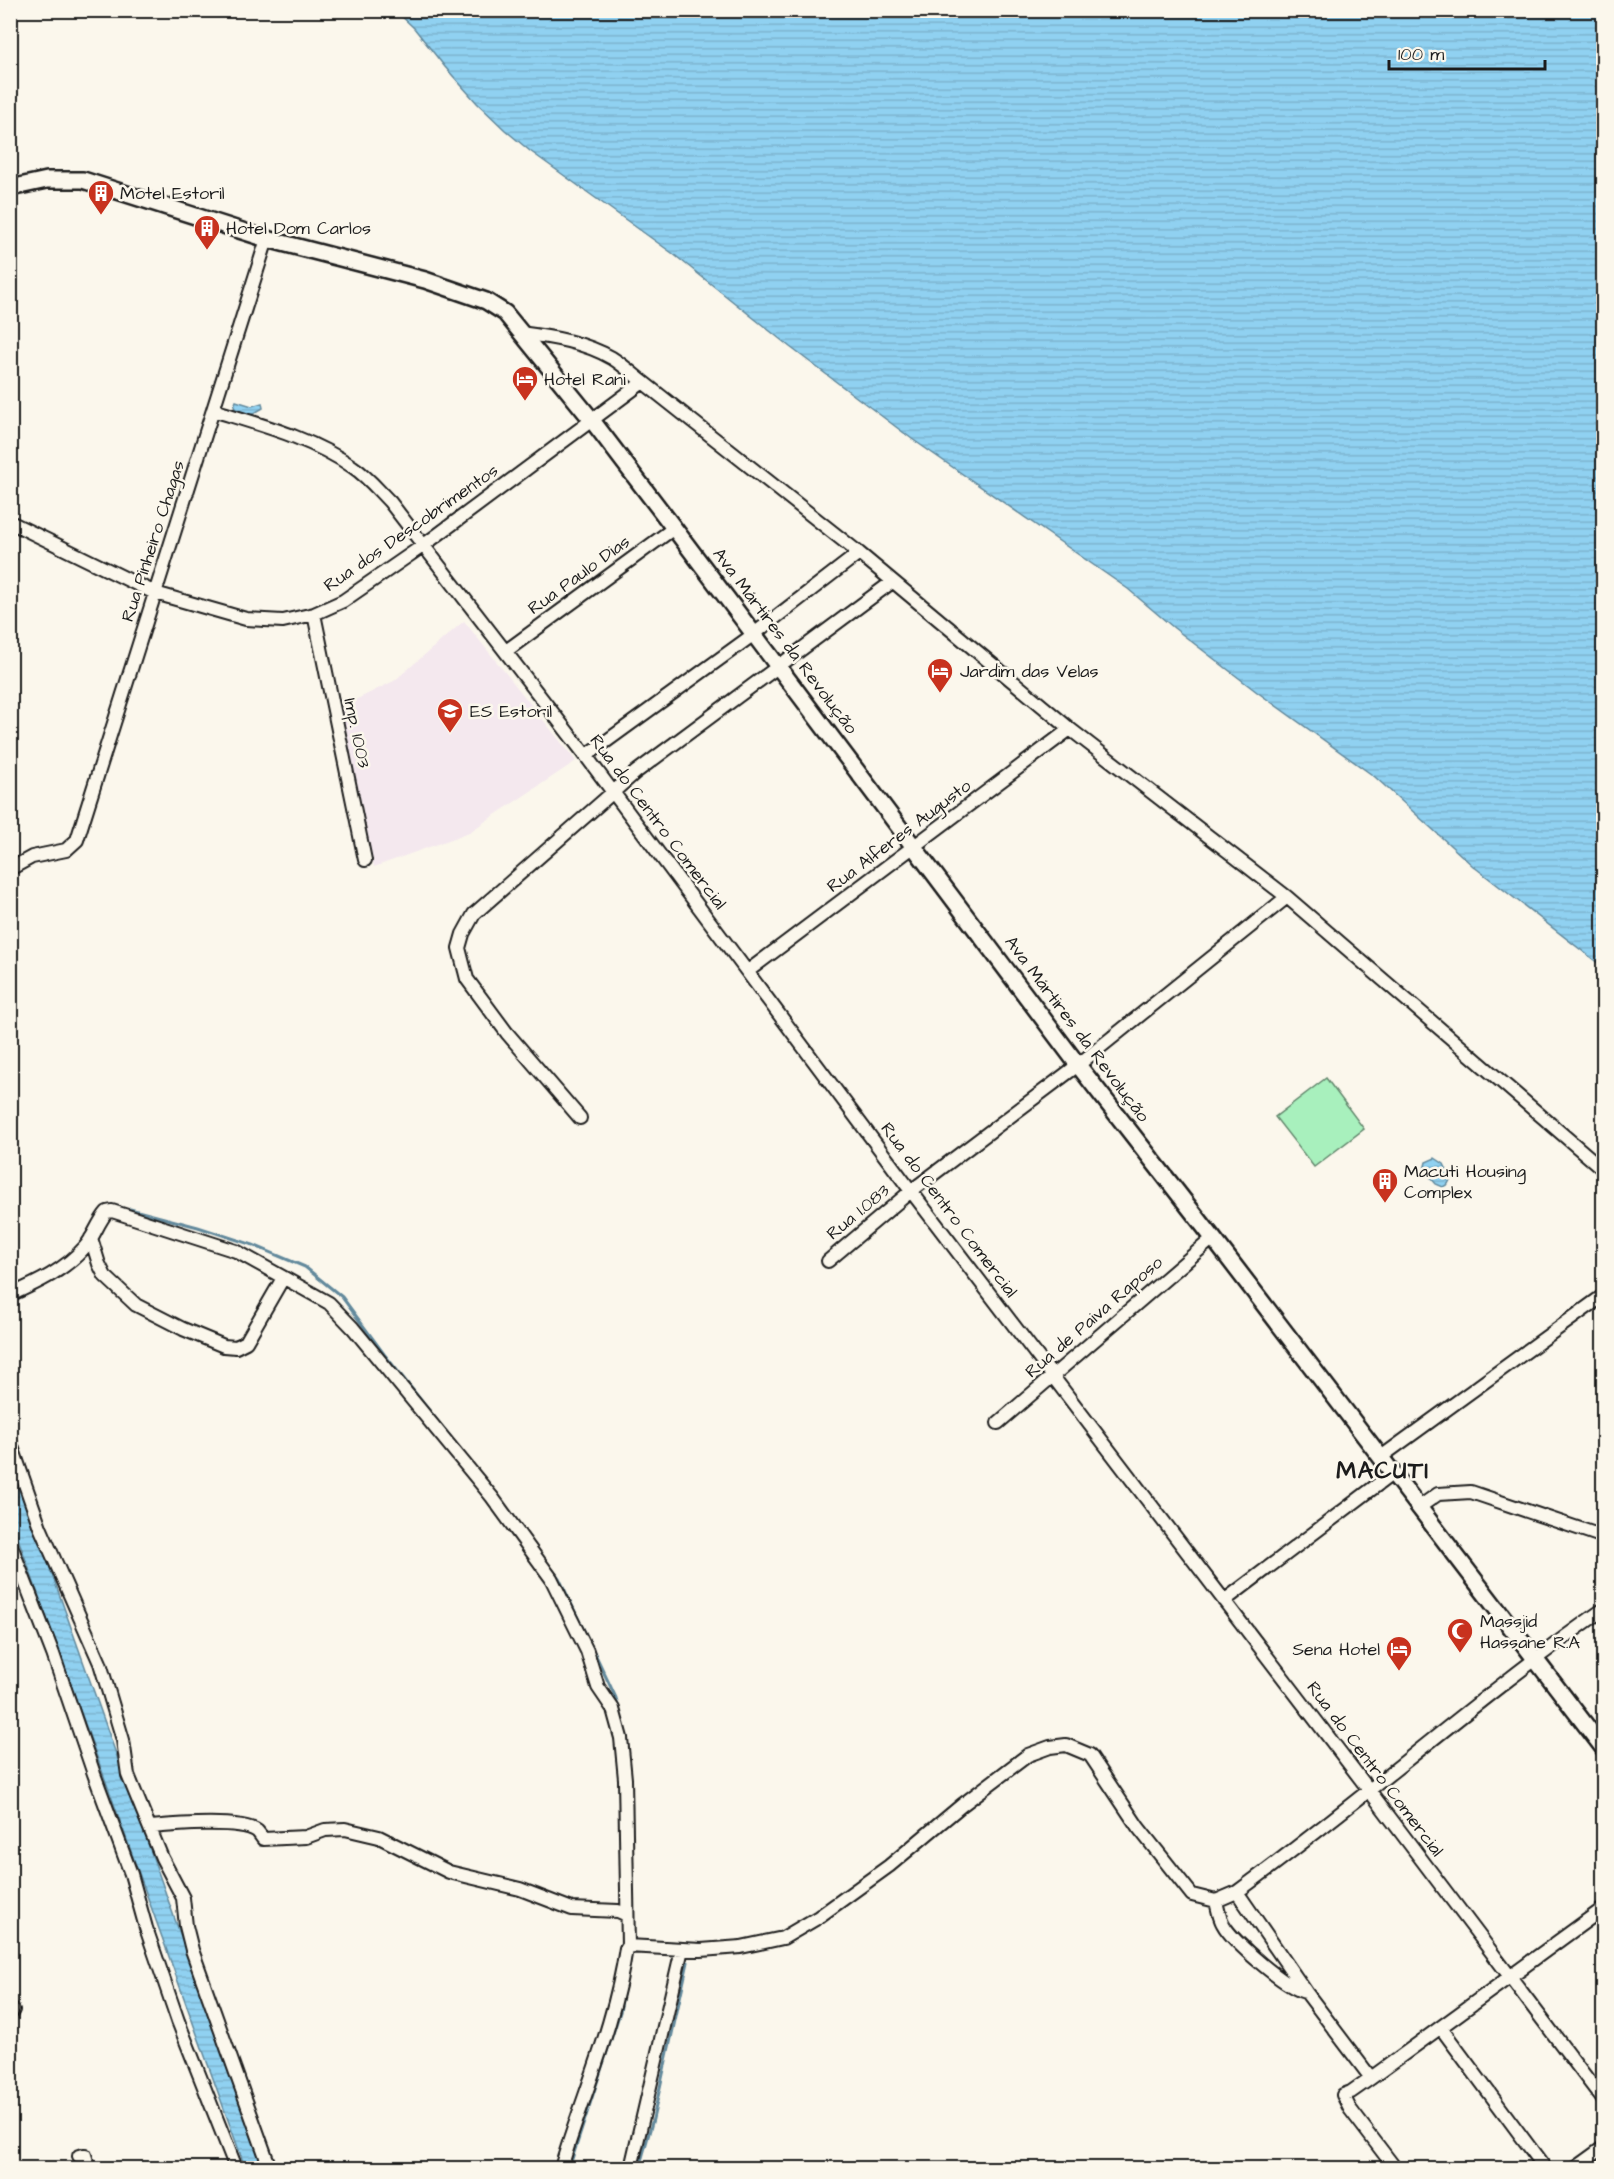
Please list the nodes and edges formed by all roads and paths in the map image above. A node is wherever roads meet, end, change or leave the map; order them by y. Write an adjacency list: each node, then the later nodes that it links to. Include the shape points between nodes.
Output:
1 (10, 188): 2 (street, Ava Mártires da Revolução, via 47,180 83,180)
2 (267, 239): 3 (street, Ava Mártires da Revolução, via 425,280 486,301 505,313); 5 (street, Rua Pinheiro Chagas)
3 (520, 333): 4 (street, via 582,344 612,358); 6 (street, Ava Mártires da Revolução)
4 (643, 382): 6 (street, Rua dos Descobrimentos); 10 (street)
5 (213, 410): 9 (street, Rua do Centro Comercial, via 279,430 355,467); 12 (street, Rua Pinheiro Chagas)
6 (591, 419): 8 (street, Ava Mártires da Revolução); 9 (street, Rua dos Descobrimentos)
7 (10, 522): 12 (street, Rua dos Descobrimentos)
8 (675, 528): 14 (street, Ava Mártires da Revolução); 15 (street, Rua Paulo Dias)
9 (424, 544): 13 (street, Rua dos Descobrimentos, via 343,601); 15 (street, Rua do Centro Comercial)
10 (859, 553): 11 (street); 14 (street)
11 (891, 582): 16 (street); 17 (street)
12 (155, 592): 13 (street, Rua dos Descobrimentos, via 246,620 284,621); 22 (street, Rua Pinheiro Chagas, via 77,840 66,850 32,857)
13 (314, 614): 21 (street, Imp. 1003)
14 (754, 634): 16 (street, Ava Mártires da Revolução); 18 (street)
15 (506, 651): 18 (street, Rua do Centro Comercial)
16 (779, 666): 19 (street, via 664,750); 20 (street, Ava Mártires da Revolução)
17 (1070, 729): 20 (street, Rua Alferes Augusto); 23 (street)
18 (586, 756): 19 (street, Rua do Centro Comercial)
19 (613, 794): 24 (street, Rua do Centro Comercial); 26 (street, via 474,915 459,948 467,979 507,1033)
20 (915, 847): 24 (street, Rua Alferes Augusto); 25 (street, Ava Mártires da Revolução)
21 (366, 860)
22 (10, 869)
23 (1287, 897): 25 (street, Rua 1.083); 27 (street)
24 (748, 971): 28 (street, Rua do Centro Comercial)
25 (1078, 1065): 28 (street, Rua 1.083); 30 (street, Ava Mártires da Revolução)
26 (580, 1118)
27 (1604, 1170)
28 (911, 1191): 31 (street, Rua 1.083); 35 (street, Rua do Centro Comercial)
29 (91, 1238): 32 (street, via 104,1215 112,1211 236,1251); 32 (street, via 105,1276 130,1299 183,1329 224,1346 236,1347 246,1342); 33 (street, via 54,1273)
30 (1214, 1238): 35 (street, Rua de Paiva Raposo); 38 (street, Ava Mártires da Revolução)
31 (828, 1261)
32 (283, 1278): 52 (street, via 329,1303 353,1328 492,1497 551,1578 587,1651 598,1687 618,1722 625,1779)
33 (10, 1295)
34 (1604, 1295): 38 (street)
35 (1052, 1376): 36 (street, Rua de Paiva Raposo); 43 (street, Rua do Centro Comercial)
36 (998, 1423)
37 (10, 1442): 48 (street, via 40,1527 100,1663 123,1740 128,1775)
38 (1381, 1457): 39 (street, Ava Mártires da Revolução)
39 (1393, 1473): 40 (street, Ava Mártires da Revolução); 43 (street)
40 (1418, 1508): 41 (street, via 1438,1494 1471,1492); 45 (street, Ava Mártires da Revolução)
41 (1604, 1537)
42 (10, 1543): 63 (street, via 131,1874 178,2022)
43 (1224, 1601): 47 (street, Rua do Centro Comercial)
44 (1604, 1609): 45 (street)
45 (1533, 1659): 46 (street, Ava Mártires da Revolução); 47 (street)
46 (1604, 1749)
47 (1369, 1790): 49 (street); 55 (street, Rua do Centro Comercial)
48 (151, 1827): 52 (street, via 224,1825 255,1830 263,1839 306,1837 325,1830 345,1829 379,1837 449,1872 520,1889 572,1909 618,1911); 64 (street, via 183,1898 192,1950)
49 (1237, 1892): 50 (street); 56 (street)
50 (1216, 1901): 54 (street, via 1192,1895 1138,1827 1090,1755 1066,1745 1028,1755 889,1866 818,1918 783,1938 741,1947); 56 (street, via 1224,1925 1237,1940 1284,1982)
51 (1604, 1908): 55 (street)
52 (627, 1915): 53 (street)
53 (628, 1946): 54 (street); 65 (street, via 610,2026)
54 (682, 1949): 66 (street)
55 (1510, 1978): 57 (street); 59 (street, Rua do Centro Comercial)
56 (1306, 1992): 58 (street)
57 (1441, 2028): 58 (street); 68 (street)
58 (1371, 2078): 67 (street, via 1343,2095)
59 (1604, 2101)
60 (1604, 2147): 69 (street)
61 (80, 2156): 62 (street, via 85,2155)
62 (89, 2169)
63 (236, 2169)
64 (270, 2169)
65 (561, 2169)
66 (631, 2169)
67 (1395, 2169)
68 (1545, 2169)
69 (1575, 2169)

